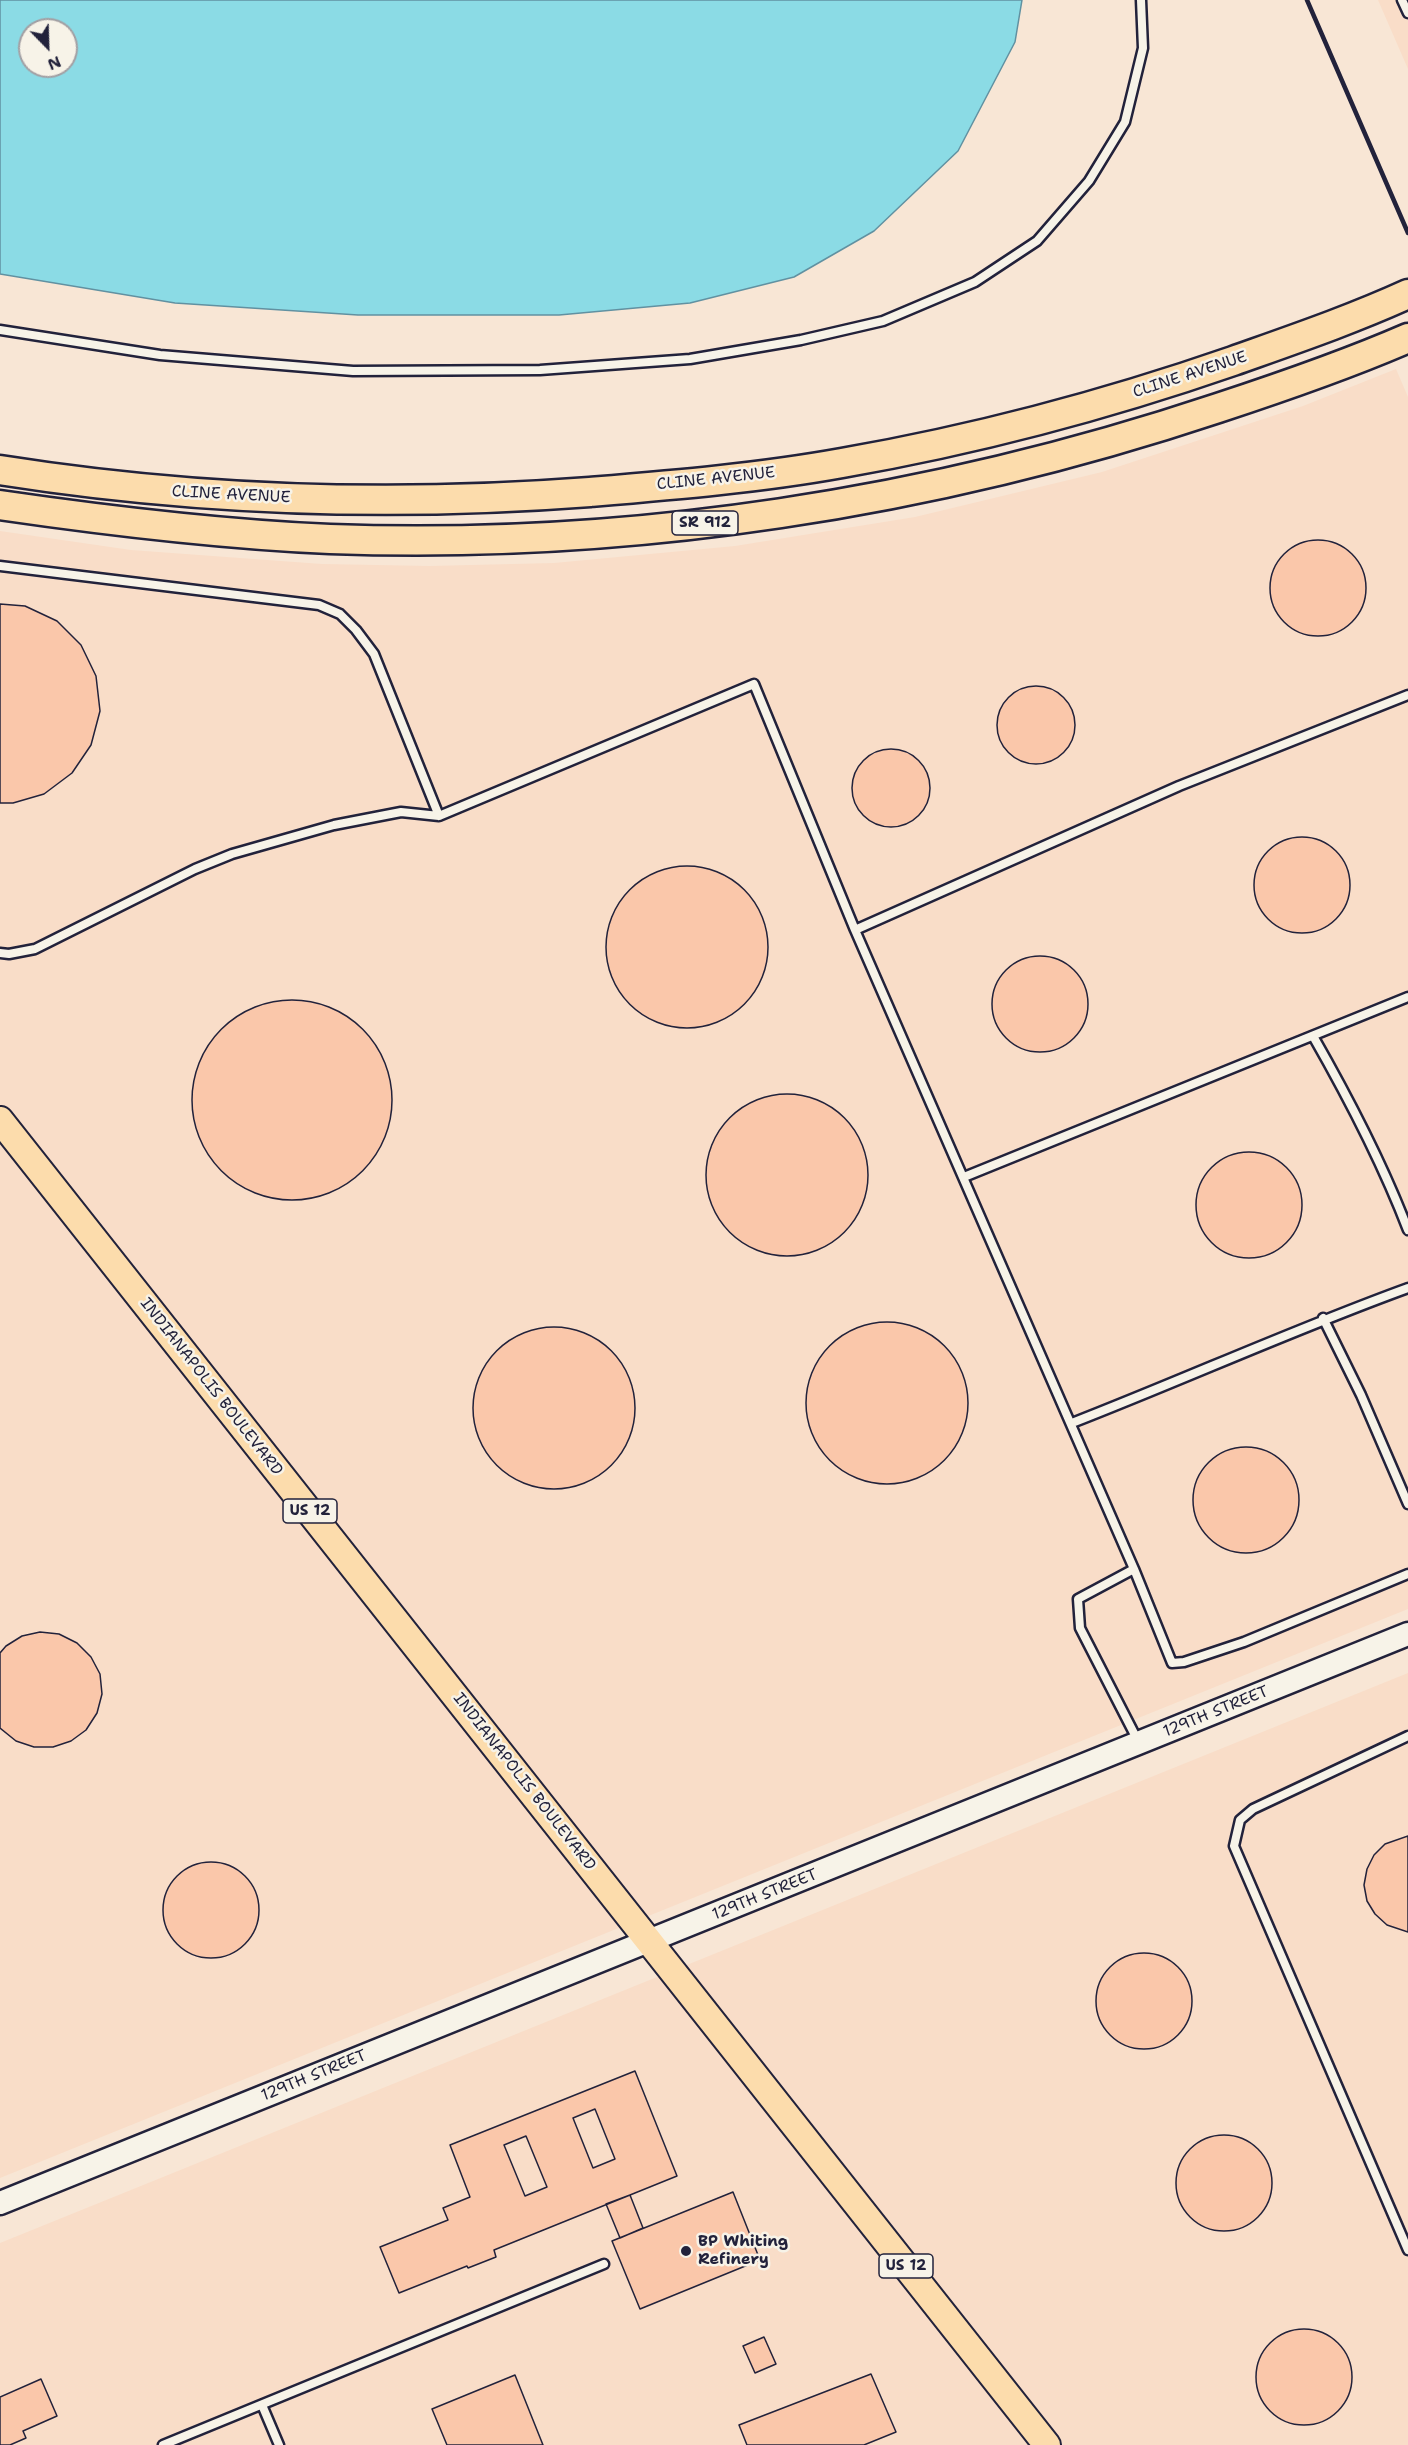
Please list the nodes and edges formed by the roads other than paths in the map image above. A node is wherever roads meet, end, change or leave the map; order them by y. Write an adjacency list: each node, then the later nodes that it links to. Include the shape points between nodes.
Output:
1 (1141, 0): 5 (lane, via 1143,48 1125,122 1089,181 1037,242 975,282 883,321 690,359 540,370 353,370 160,355)
2 (1402, 0): 3 (lane)
3 (1408, 14)
4 (1408, 294): 7 (highway, CLINE AVENUE, via 1179,380 1027,423 841,464 720,480 531,496 317,501 125,488)
5 (0, 330)
6 (1398, 342): 8 (highway, SR 912, via 1175,422 1012,468 937,486 705,523 531,536 334,539 166,527)
7 (0, 470)
8 (0, 505)
9 (0, 566): 11 (lane, via 319,605 340,614 374,654)
10 (1408, 695): 12 (lane, via 1179,786)
11 (439, 816): 12 (lane, via 754,684); 13 (lane, via 401,812 334,825 232,854 35,949)
12 (855, 930): 17 (lane)
13 (0, 953)
14 (1408, 997): 15 (lane)
15 (1313, 1035): 17 (lane); 18 (lane, via 1357,1113)
16 (0, 1120): 28 (main road, INDIANAPOLIS BOULEVARD / US 12)
17 (964, 1177): 21 (lane)
18 (1408, 1230)
19 (1408, 1288): 20 (lane)
20 (1323, 1318): 21 (lane, via 1227,1362); 22 (lane)
21 (1072, 1423): 23 (lane)
22 (1408, 1504)
23 (1134, 1569): 24 (lane, via 1172,1663 1244,1642); 27 (lane, via 1078,1599 1080,1628)
24 (1408, 1574)
25 (1408, 1634): 27 (main road, 129TH STREET)
26 (1408, 1736): 30 (lane, via 1253,1809 1240,1820 1234,1846)
27 (1139, 1743): 28 (main road, 129TH STREET)
28 (650, 1941): 29 (main road, 129TH STREET); 35 (main road, INDIANAPOLIS BOULEVARD / US 12)
29 (0, 2203)
30 (1408, 2250)
31 (604, 2264): 32 (lane)
32 (262, 2405): 33 (lane); 34 (lane)
33 (164, 2445)
34 (279, 2445)
35 (1047, 2445)

